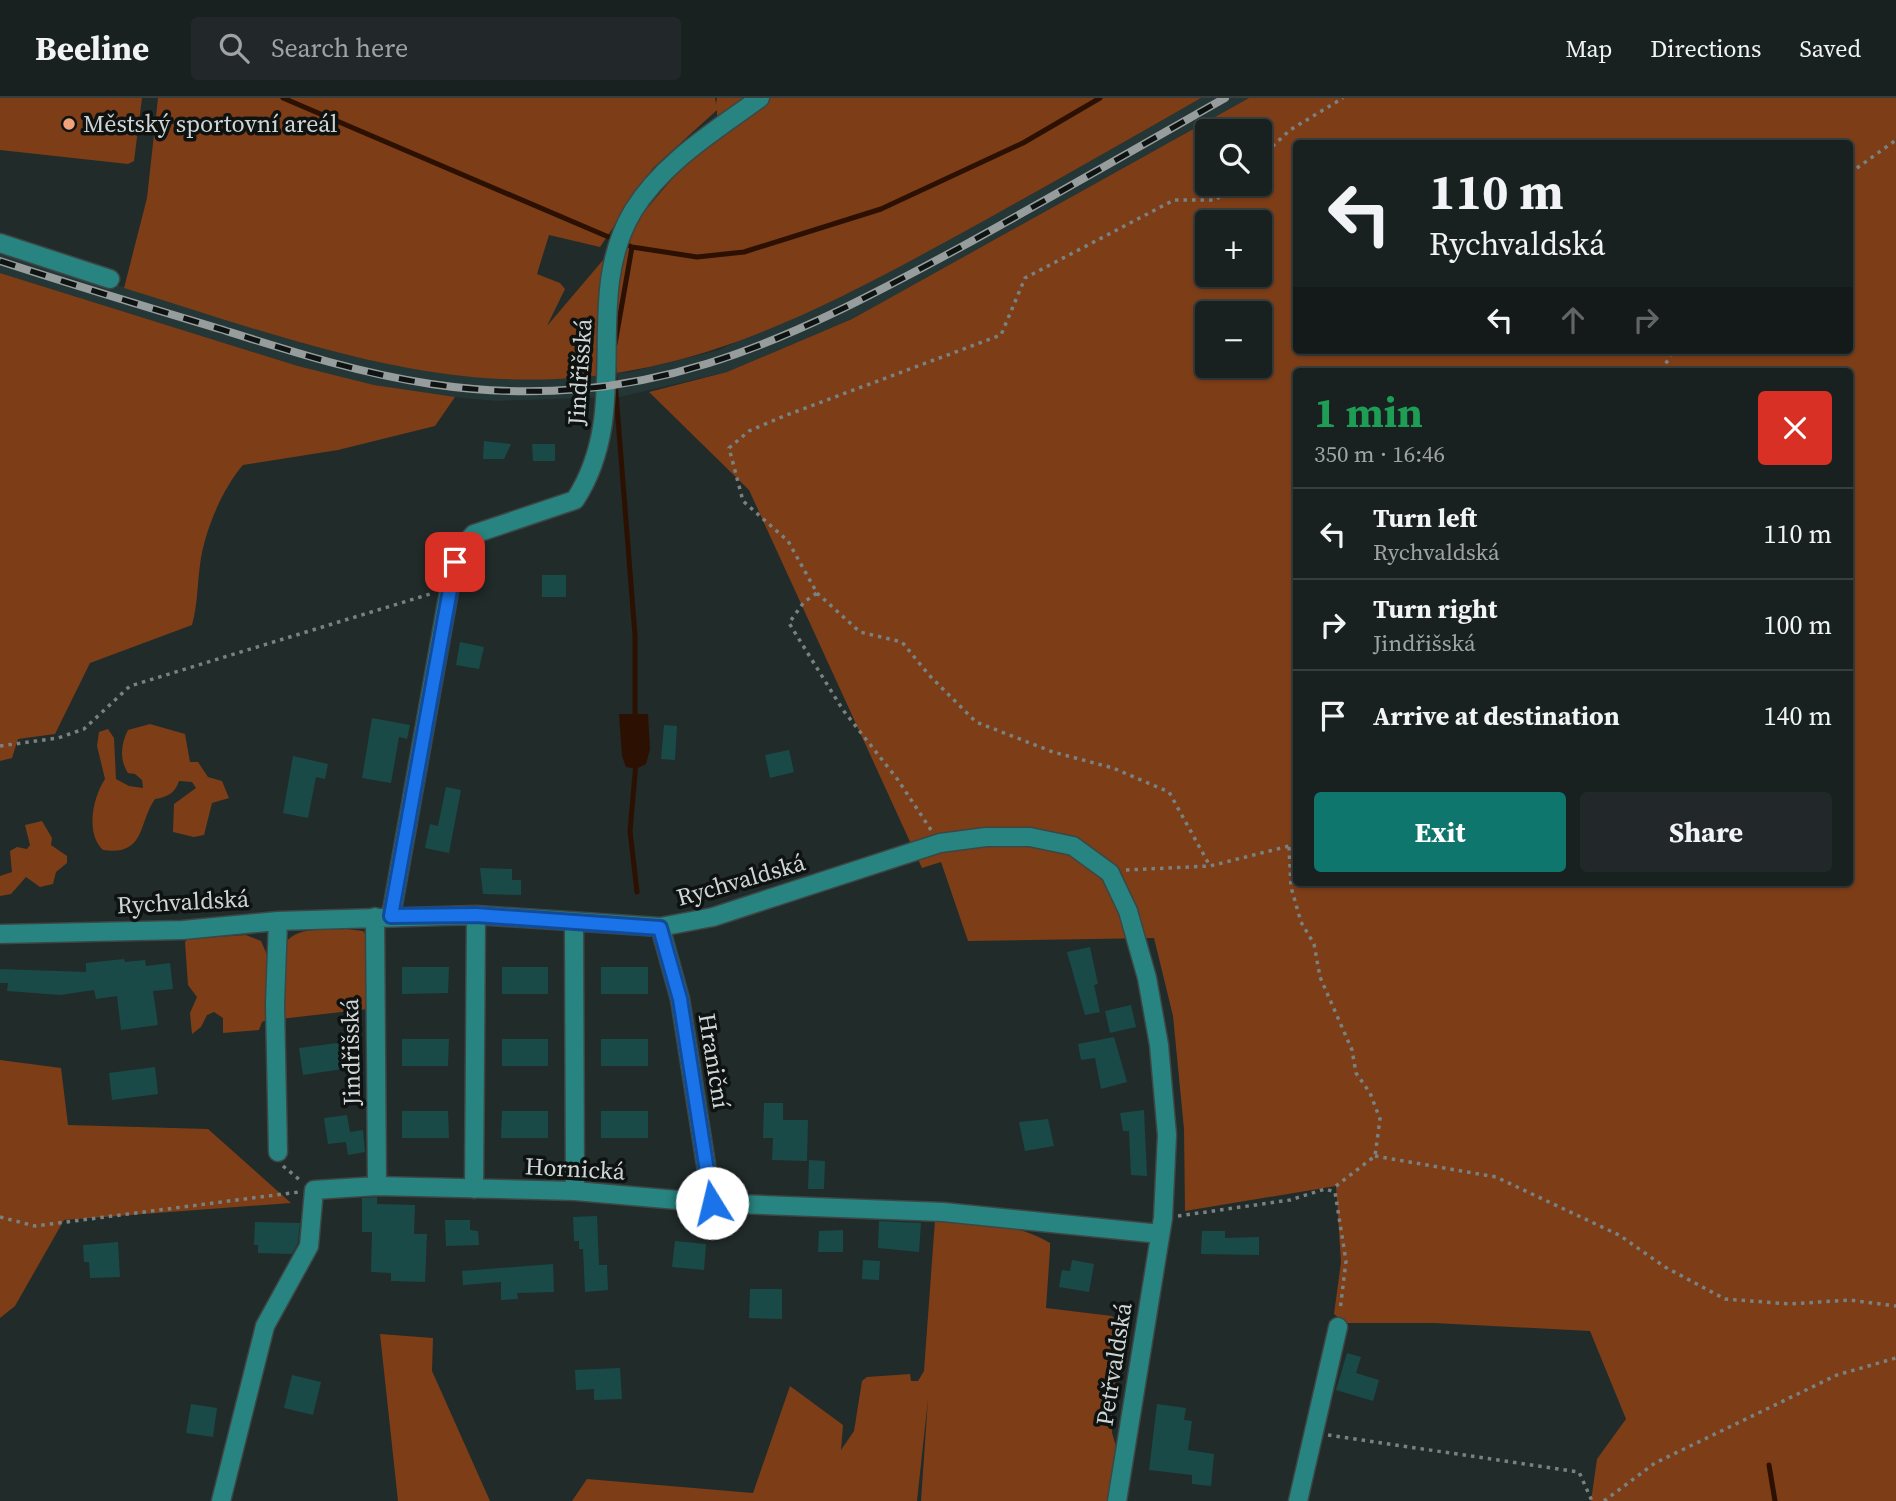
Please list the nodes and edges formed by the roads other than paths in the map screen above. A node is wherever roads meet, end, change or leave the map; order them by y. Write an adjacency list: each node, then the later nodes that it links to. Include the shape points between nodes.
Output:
1 (760, 98): 5 (street, Jindřišská, via 673,163 634,211 617,247 608,277 605,416 594,462 575,500 474,534 455,562)
2 (0, 243): 3 (street)
3 (110, 279)
4 (476, 915): 5 (street, Rychvaldská); 7 (street, Rychvaldská); 12 (street)
5 (383, 916): 6 (street, Rychvaldská); 11 (street, Jindřišská)
6 (278, 921): 9 (street, Rychvaldská, via 183,930); 10 (street)
7 (574, 923): 8 (street, Rychvaldská); 13 (street)
8 (660, 928): 14 (street, Hraniční, via 680,999); 15 (street, Rychvaldská, via 713,918 940,843 1030,837 1073,846 1110,873 1132,924 1147,978 1167,1135)
9 (0, 934)
10 (278, 1152)
11 (377, 1186): 12 (street, Hornická); 17 (street, Hornická, via 314,1190 309,1246 265,1326)
12 (474, 1189): 13 (street, Hornická)
13 (575, 1191): 14 (street, Hornická)
14 (712, 1203): 15 (street, Hornická, via 943,1212)
15 (1160, 1234): 18 (street, Petřvaldská)
16 (1338, 1327): 19 (street)
17 (221, 1501)
18 (1117, 1501)
19 (1298, 1501)

